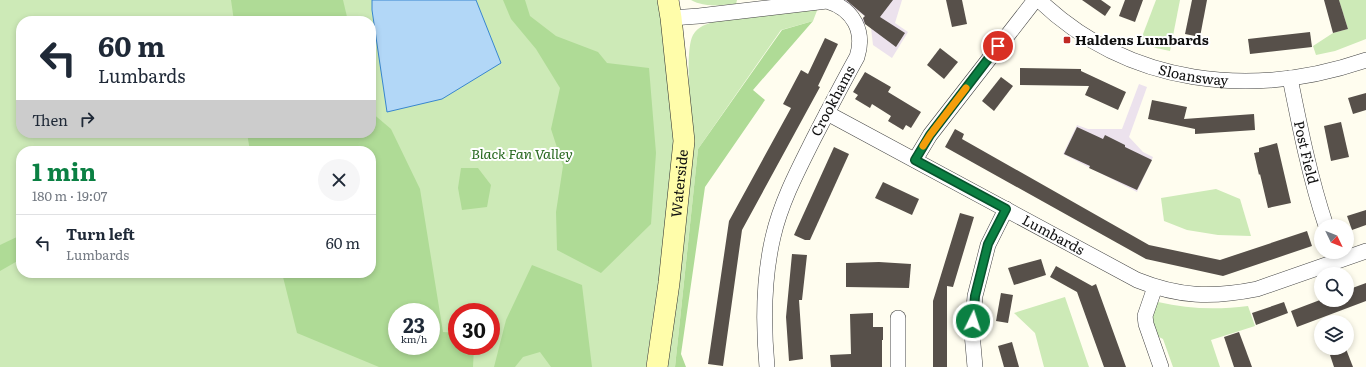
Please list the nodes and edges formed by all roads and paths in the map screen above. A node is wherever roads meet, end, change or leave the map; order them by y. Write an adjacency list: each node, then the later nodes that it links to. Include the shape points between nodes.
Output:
1 (1035, 0): 7 (street, via 930,135)
2 (1039, 0): 5 (street, Sloansway, via 1056,16 1094,41 1139,63 1169,72 1216,80 1255,81)
3 (669, 9): 6 (street, Crookhams, via 827,1 835,3 850,14 854,21 860,48); 15 (main road, Waterside, via 684,141)
4 (1366, 60): 5 (street, Sloansway, via 1327,72)
5 (1290, 78): 9 (street, Post Field, via 1306,158)
6 (827, 113): 7 (street, Lumbards); 16 (street, Crookhams, via 782,208 773,237 764,305)
7 (915, 160): 8 (street, Lumbards)
8 (1006, 209): 13 (street, Lumbards, via 1137,280); 18 (street, via 988,244 975,296 972,333)
9 (1323, 219)
10 (1366, 251): 11 (street, Lumbards)
11 (1354, 253)
12 (1329, 259): 13 (street, Lumbards, via 1257,289 1240,293 1197,295)
13 (1155, 287): 19 (street, via 1146,324)
14 (898, 318): 17 (street)
15 (657, 367)
16 (767, 367)
17 (898, 367)
18 (975, 367)
19 (1161, 367)

